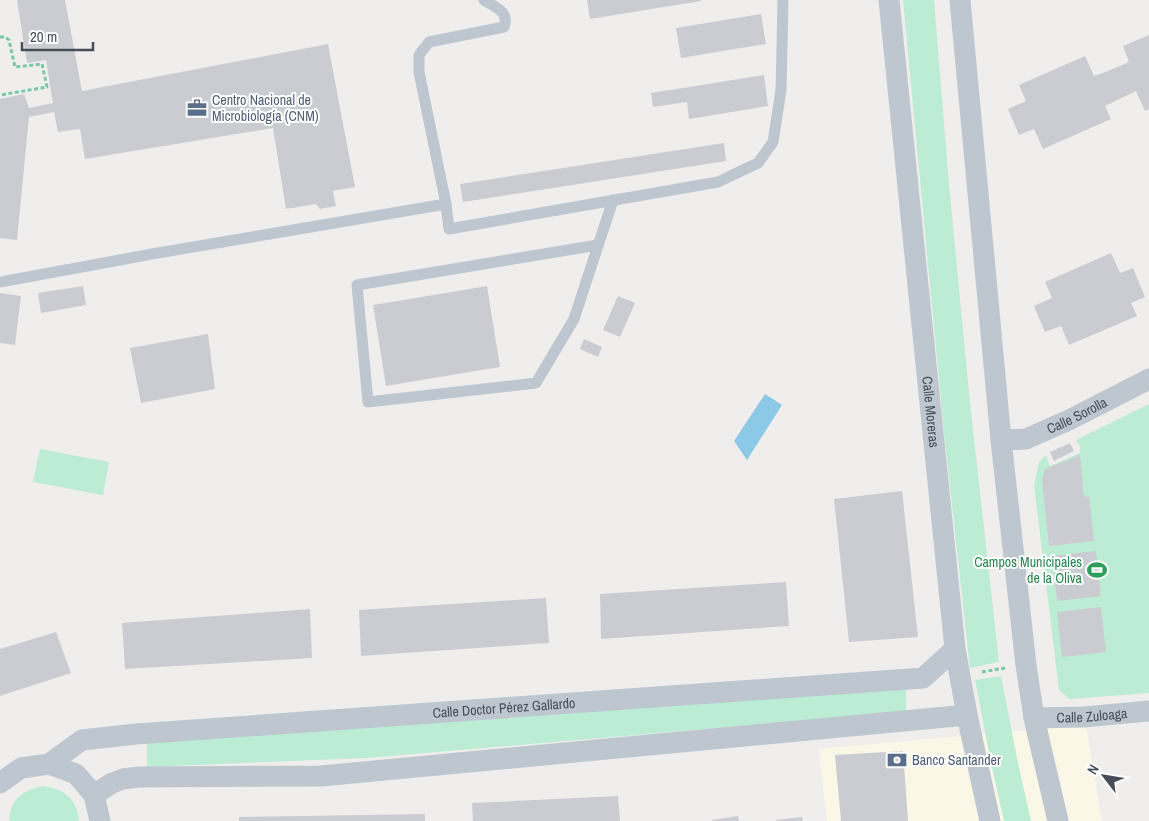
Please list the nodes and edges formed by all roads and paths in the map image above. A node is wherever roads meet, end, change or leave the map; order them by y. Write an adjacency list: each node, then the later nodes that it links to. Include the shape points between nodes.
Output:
1 (484, 0): 8 (lane, via 501,11 506,18 504,27 429,42 419,54 419,72)
2 (784, 0): 7 (lane, via 781,90 773,142 758,162 718,182)
3 (889, 0): 13 (street, Calle Moreras)
4 (960, 0): 12 (street)
5 (0, 37): 6 (path, via 8,40 15,67 42,64 47,87)
6 (0, 95)
7 (613, 200): 8 (lane, via 449,229); 9 (lane)
8 (446, 204): 10 (lane)
9 (598, 244): 9 (lane, via 574,319 536,383 368,402 357,285)
10 (0, 282)
11 (1149, 379): 12 (street, Calle Sorolla, via 1026,439)
12 (1001, 440): 14 (street)
13 (955, 649): 15 (street, Calle Moreras); 19 (street, Calle Doctor Pérez Gallardo, via 923,678 136,734 82,740)
14 (1026, 665): 15 (path); 18 (street)
15 (960, 676): 17 (street, Calle Moreras)
16 (1149, 711): 18 (street, Calle Zuloaga)
17 (967, 714): 21 (street, via 321,776 139,777 112,783); 23 (street, Calle Moreras)
18 (1034, 718): 24 (street)
19 (49, 764): 20 (street, via 21,768); 21 (street, via 76,774)
20 (0, 783)
21 (94, 796): 22 (street)
22 (100, 821)
23 (990, 821)
24 (1058, 821)

